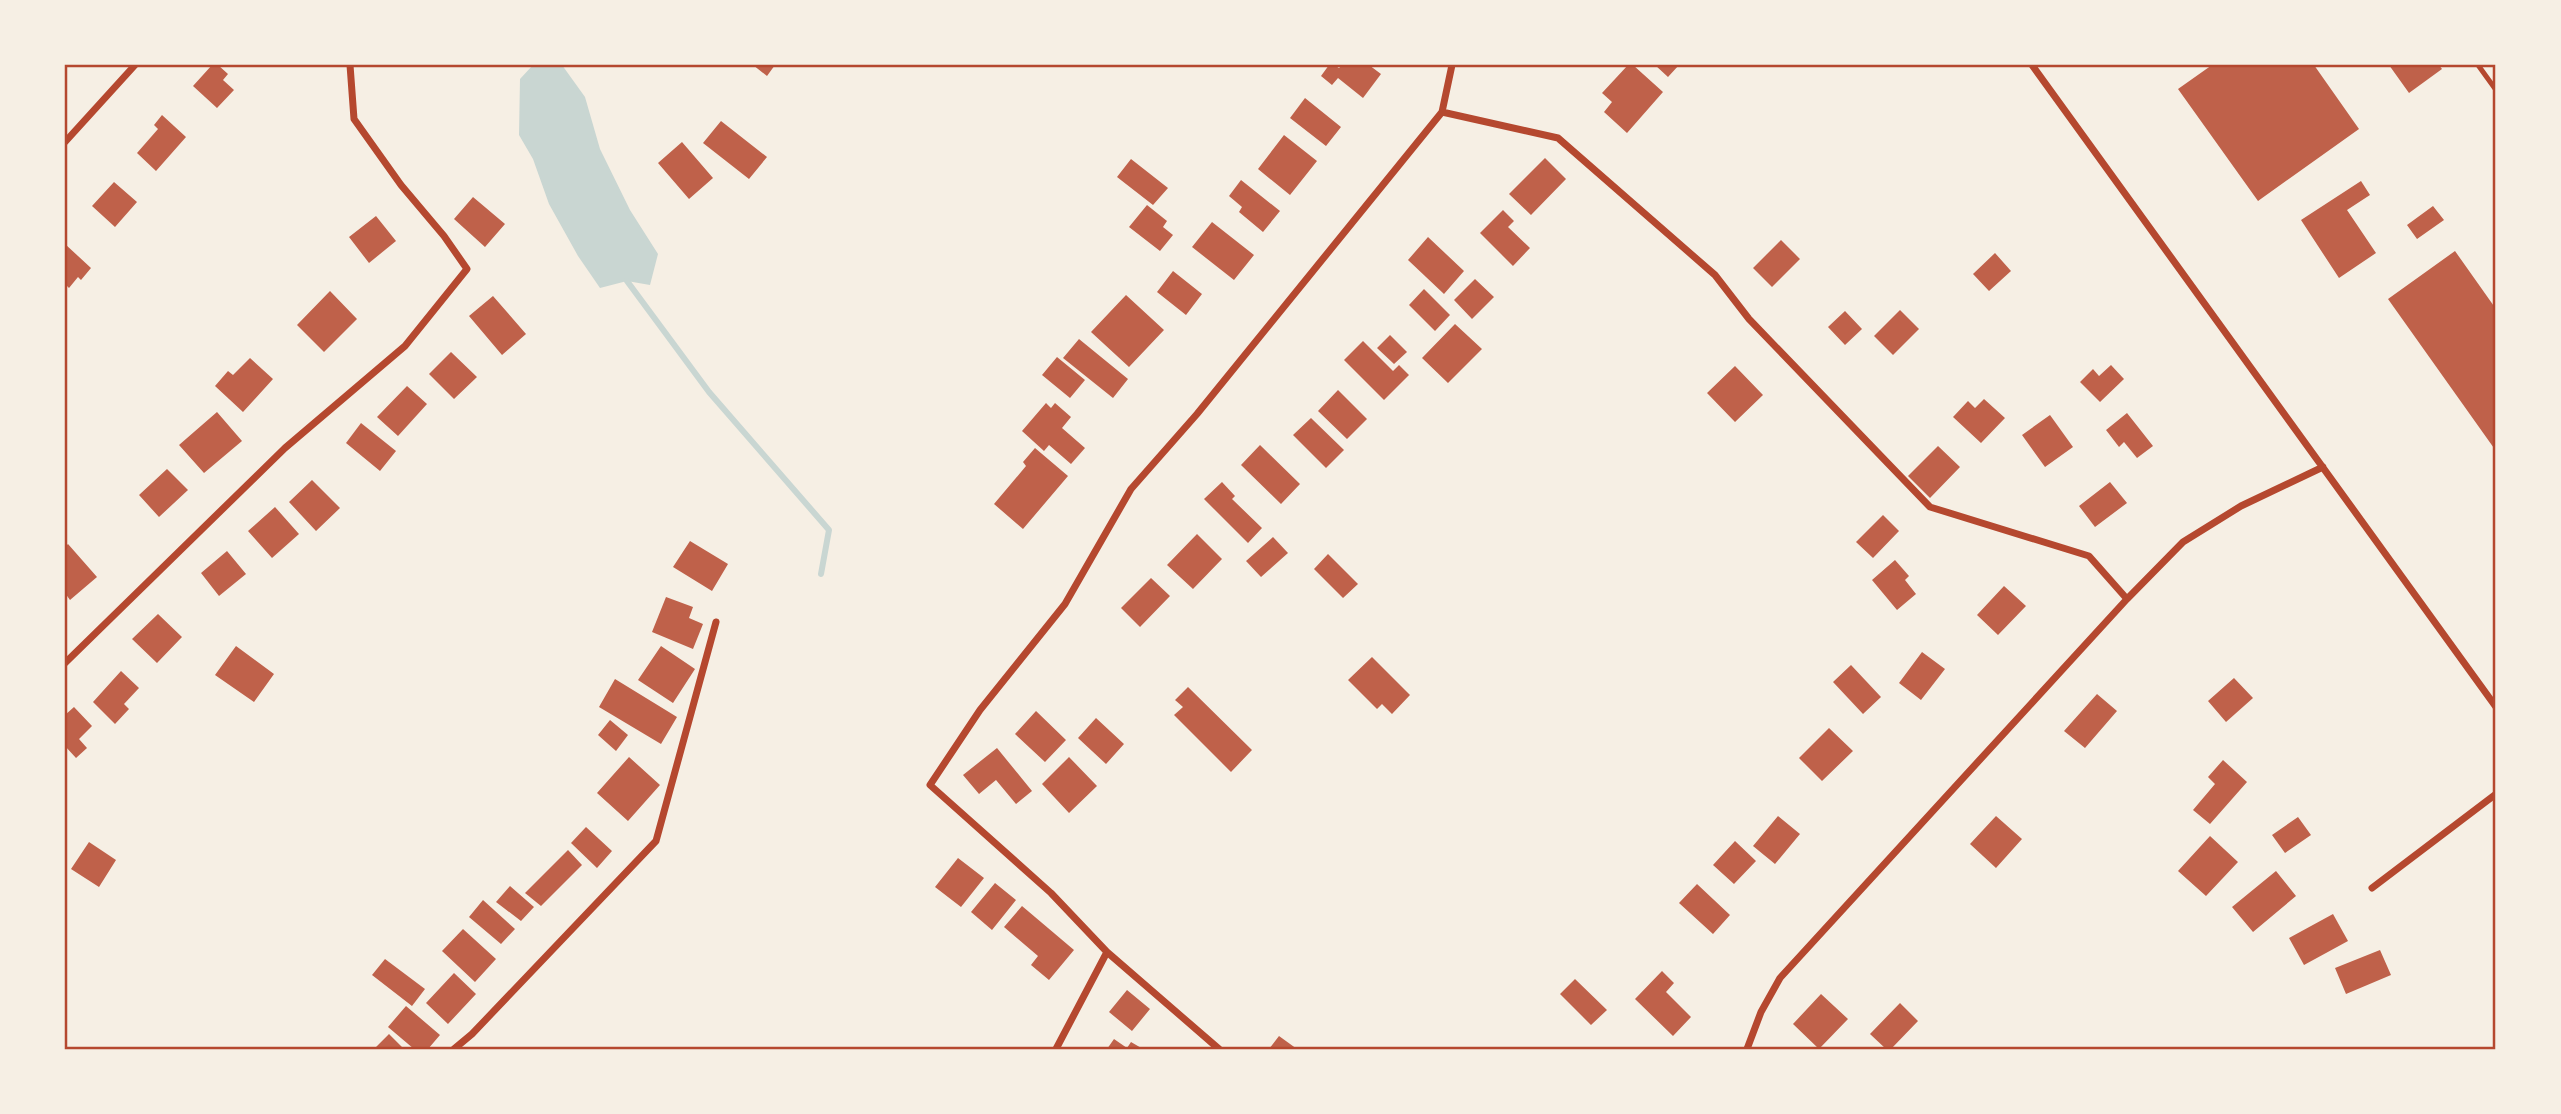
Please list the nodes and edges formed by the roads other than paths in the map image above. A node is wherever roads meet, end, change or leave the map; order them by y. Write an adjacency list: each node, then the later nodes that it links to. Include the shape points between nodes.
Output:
1 (135, 65): 8 (street)
2 (350, 65): 12 (street, via 354,119 467,269 405,346 285,449)
3 (1452, 65): 7 (street)
4 (2032, 65): 9 (street)
5 (2478, 65): 6 (lane)
6 (2496, 90)
7 (1442, 112): 10 (street, via 1558,138 1715,275 1749,319 1930,506 2089,556); 16 (street, via 1131,489 1065,604 980,710 930,785 1051,893)
8 (65, 142)
9 (2323, 467): 10 (street, via 2241,506 2183,542); 13 (street)
10 (2127, 599): 20 (street, via 1780,978)
11 (716, 622): 17 (street, via 656,841)
12 (65, 663)
13 (2496, 706)
14 (2496, 794): 15 (street)
15 (2372, 888)
16 (1107, 952): 18 (street); 19 (street)
17 (454, 1049)
18 (1056, 1049)
19 (1219, 1049)
20 (1746, 1049)

